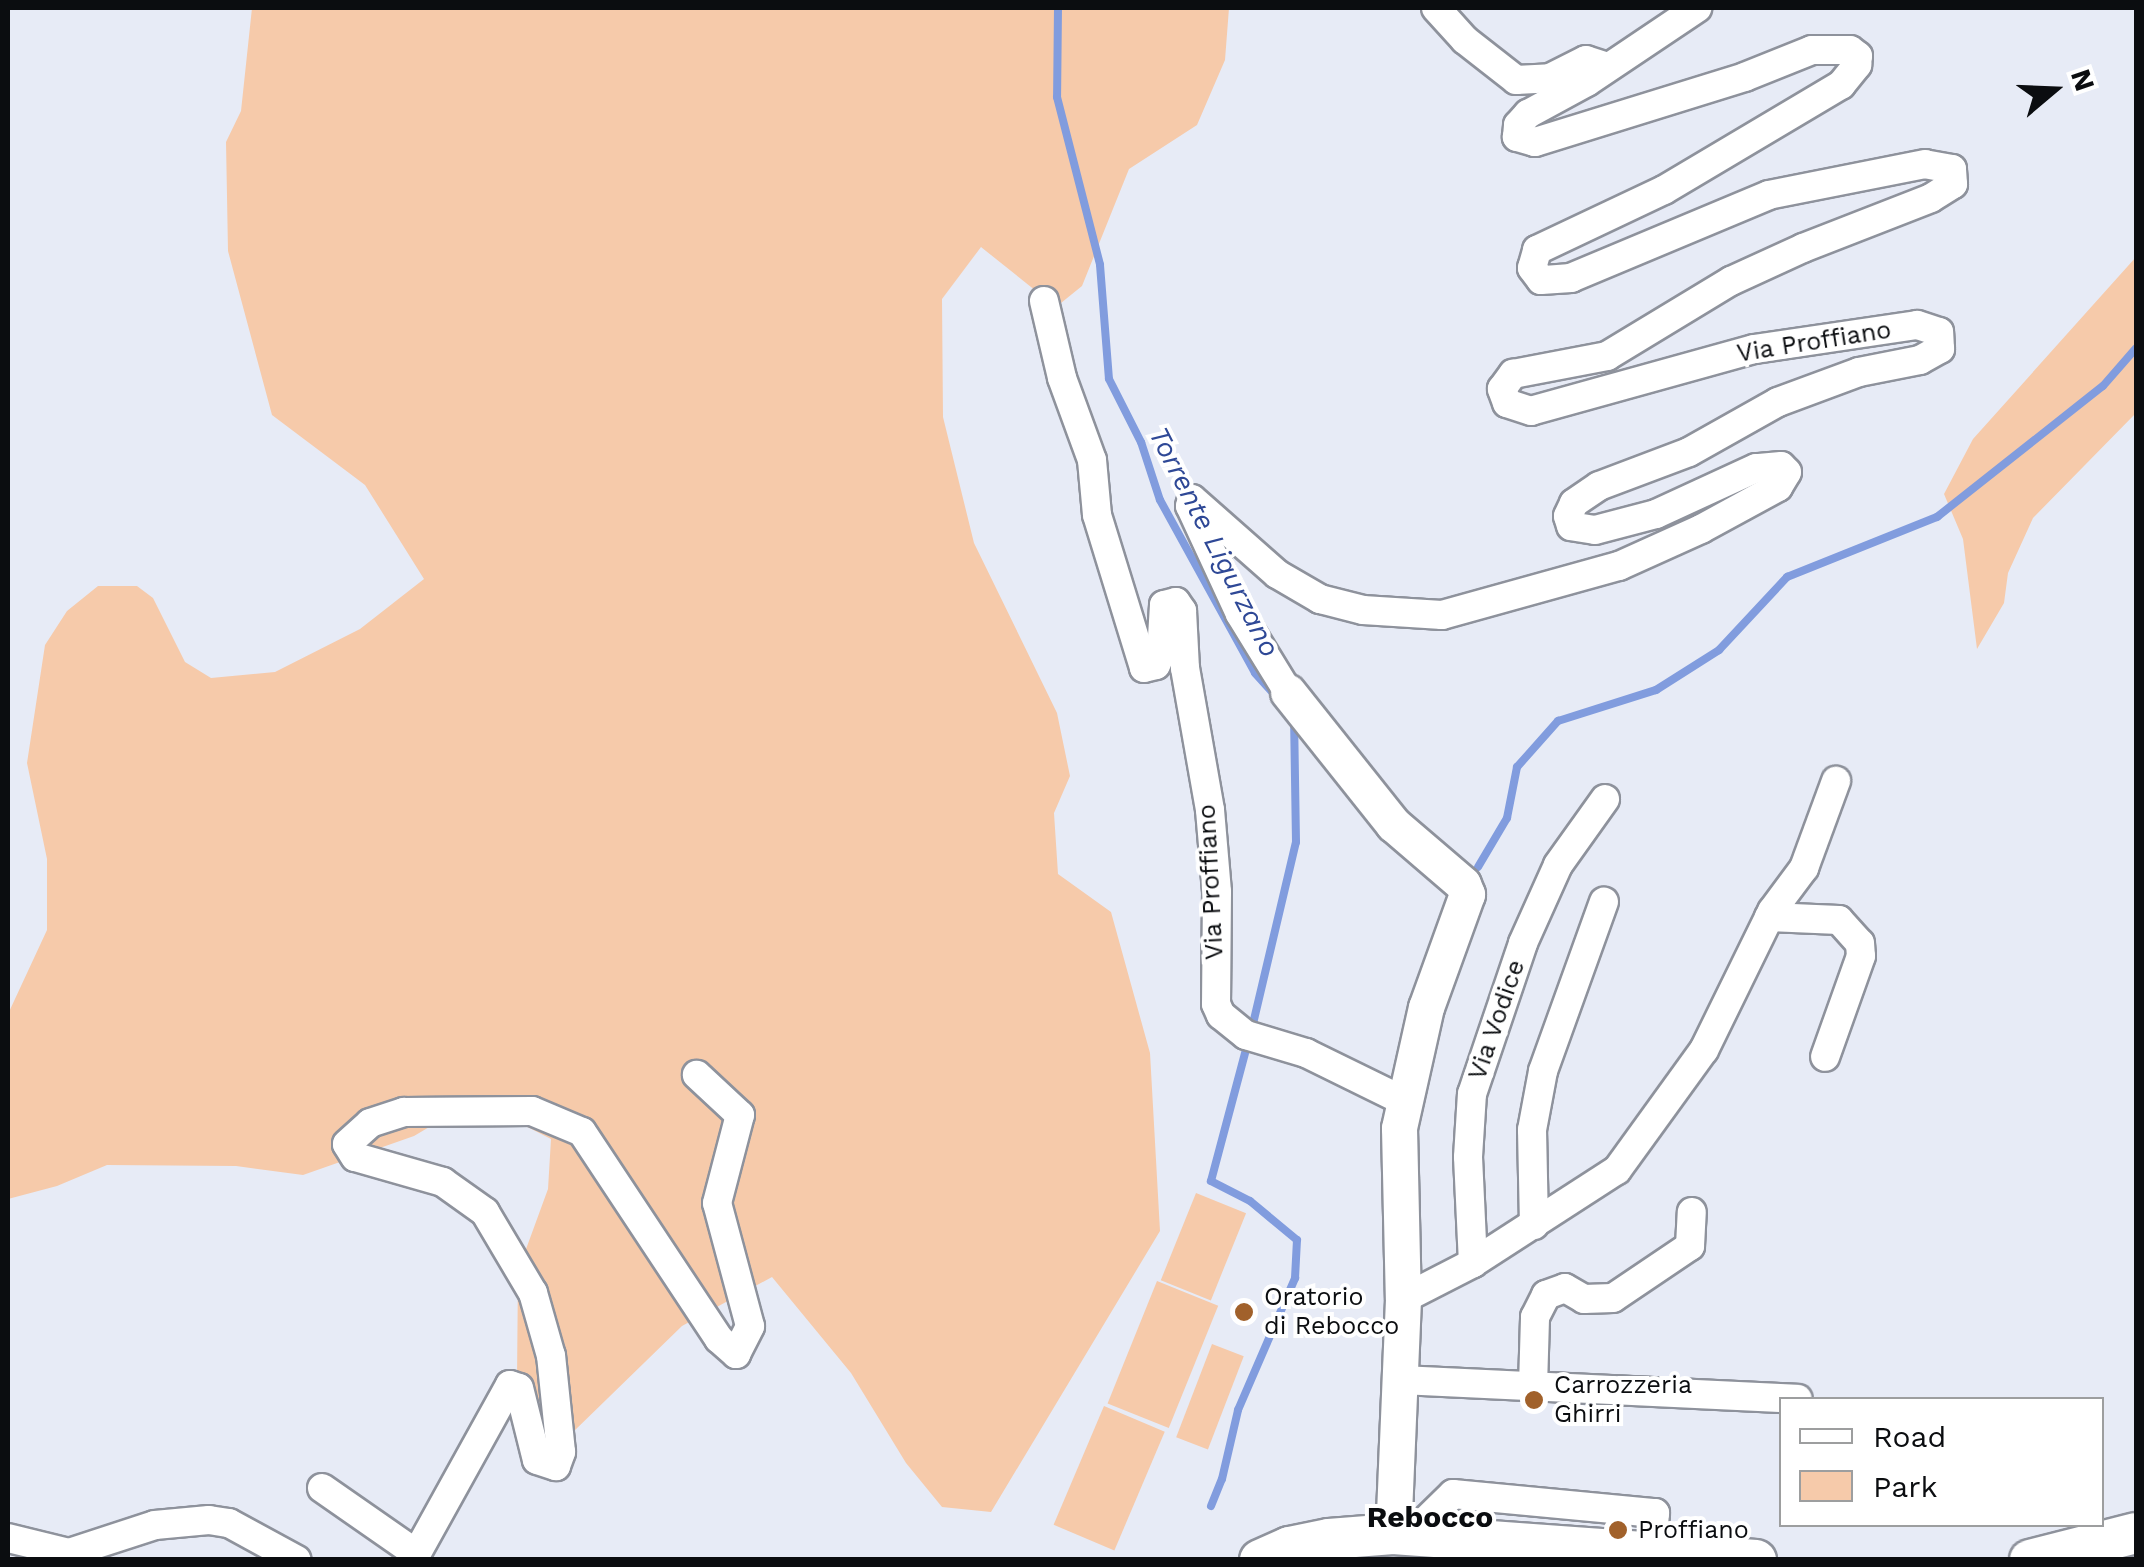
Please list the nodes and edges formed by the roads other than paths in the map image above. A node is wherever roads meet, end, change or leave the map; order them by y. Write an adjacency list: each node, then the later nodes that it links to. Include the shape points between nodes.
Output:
1 (1436, 8): 3 (street, Via Proffiano, via 1516,80 1550,78 1586,60)
2 (1697, 8): 3 (street, Via Proffiano)
3 (1607, 67): 5 (street, Via Proffiano, via 1528,114 1517,137 1535,142 1812,50 1843,48 1858,60 1842,85 1664,190 1536,250 1532,268 1547,282 1769,196 1925,164 1948,167 1955,179 1940,194 1732,282 1616,352 1513,374 1502,390 1506,403 1531,411 1754,350 1917,325 1939,332 1940,349 1778,402 1688,452 1599,486 1574,503 1568,516 1571,526 1595,530 1656,514 1756,468 1780,466 1787,472 1778,487 1702,530 1619,566 1442,615 1364,610 1320,599 1277,574 1192,499 1240,614)
4 (1044, 300): 12 (street, Via Proffiano, via 1062,378 1092,460 1096,515 1144,668 1156,666 1161,653 1164,605 1176,602 1182,611 1210,810 1216,1004 1246,1035 1306,1053)
5 (1288, 692): 12 (street, Via Proffiano, via 1392,824 1466,889 1466,908 1426,1007)
6 (1836, 781): 9 (street, via 1804,868)
7 (1604, 799): 15 (street, Via Vodice, via 1558,865 1523,943 1472,1094)
8 (1604, 902): 14 (street, via 1544,1070 1532,1130)
9 (1769, 917): 10 (street, via 1839,920 1860,943); 14 (street, via 1704,1050 1646,1136 1618,1170)
10 (1825, 1057)
11 (697, 1075): 27 (street, via 740,1115 716,1203 750,1326 736,1354 582,1132 532,1111 404,1112 370,1122 347,1144 355,1157 443,1182 485,1212 532,1293 551,1356 561,1452 556,1466 537,1460 519,1388 510,1385)
12 (1402, 1100): 16 (street, Via Proffiano)
13 (1692, 1212): 18 (street, via 1690,1246 1613,1298 1584,1299 1565,1288 1546,1295 1535,1317)
14 (1534, 1226): 15 (street)
15 (1472, 1263): 16 (street)
16 (1403, 1299): 17 (street, Via Proffiano)
17 (1400, 1380): 18 (street); 24 (street, Via Proffiano)
18 (1533, 1386): 19 (street)
19 (1779, 1398)
20 (322, 1488): 27 (street)
21 (1590, 1504): 24 (street, via 1453,1494); 25 (street); 26 (street, via 1654,1513)
22 (2136, 1532): 31 (main road)
23 (8, 1538): 28 (street, via 69,1553 155,1526 209,1520)
24 (1389, 1541): 25 (main road); 29 (main road, via 1289,1546)
25 (1600, 1546): 26 (main road)
26 (1652, 1551): 30 (main road)
27 (413, 1556)
28 (297, 1560)
29 (1260, 1560)
30 (1756, 1560)
31 (2030, 1560)

